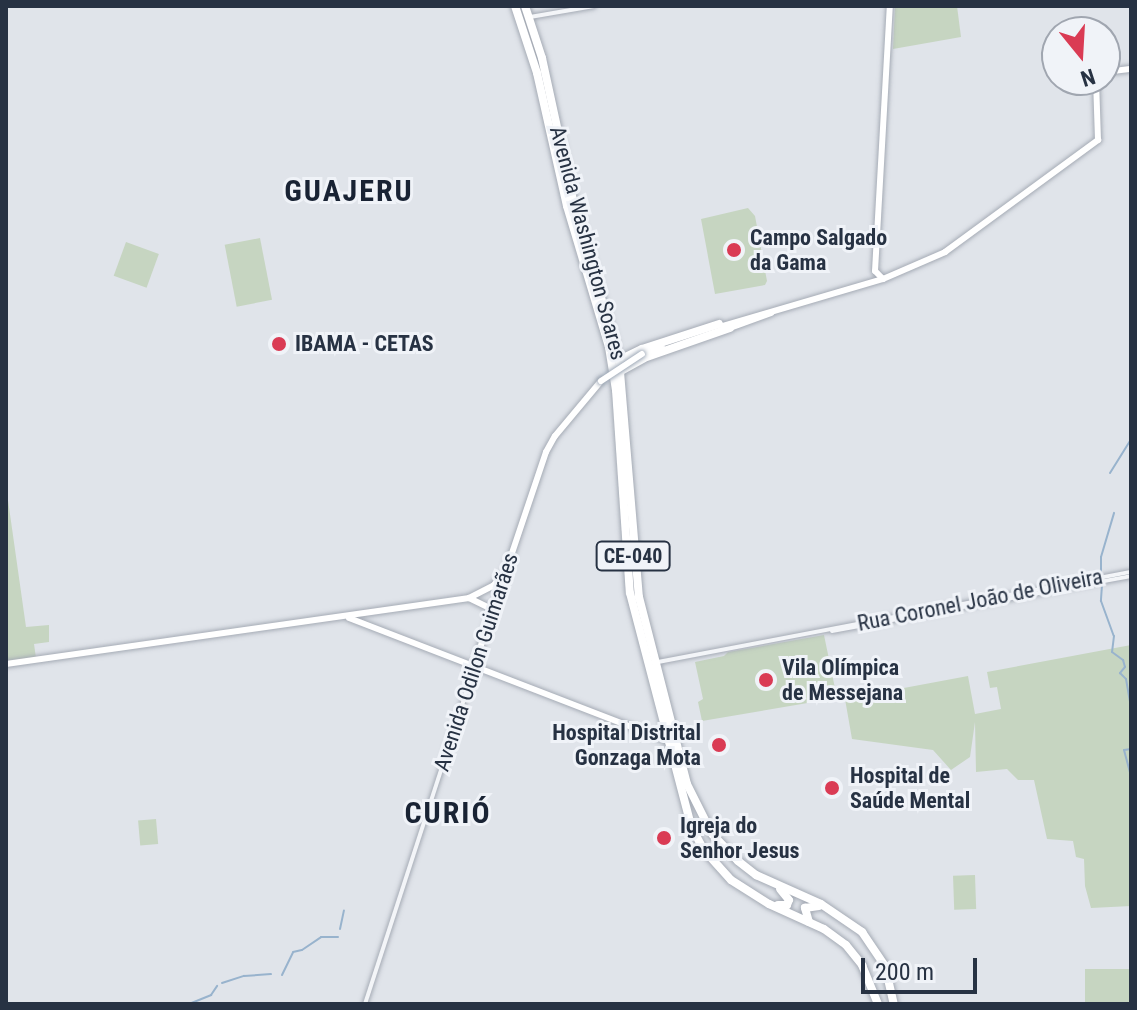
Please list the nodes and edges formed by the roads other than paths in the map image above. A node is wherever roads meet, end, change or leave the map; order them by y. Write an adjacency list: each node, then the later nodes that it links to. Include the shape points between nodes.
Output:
1 (515, 6): 25 (highway, Avenida Washington Soares / CE-040, via 609,347 630,593)
2 (525, 6): 5 (highway, Avenida Washington Soares / CE-040)
3 (594, 6): 5 (street)
4 (890, 6): 7 (main road)
5 (530, 17): 13 (highway, Avenida Washington Soares / CE-040, via 572,196)
6 (1097, 96): 8 (main road, via 1098,140 945,252)
7 (875, 271): 8 (main road); 9 (main road)
8 (883, 279): 9 (main road)
9 (858, 286): 10 (main road)
10 (772, 313): 11 (main road); 12 (main road)
11 (718, 327): 12 (main road); 13 (highway); 15 (main road, Avenida Odilon Guimarães, bridge, via 642,354 601,381 550,444)
12 (730, 328): 14 (highway)
13 (619, 360): 14 (highway, Avenida Washington Soares / CE-040)
14 (621, 371): 22 (highway, Avenida Washington Soares / CE-040, via 634,563)
15 (503, 574): 17 (main road); 18 (main road, Avenida Odilon Guimarães)
16 (1131, 574): 22 (street, Rua Coronel João de Oliveira)
17 (469, 598): 18 (main road); 19 (main road)
18 (494, 610): 24 (main road, Avenida Odilon Guimarães)
19 (366, 614): 20 (main road); 21 (main road, via 358,616)
20 (346, 616): 21 (main road); 23 (main road)
21 (362, 623): 24 (main road)
22 (655, 662): 26 (highway, Avenida Washington Soares / CE-040, via 695,805 718,842)
23 (6, 664)
24 (474, 666): 25 (main road); 30 (street, Avenida Odilon Guimarães)
25 (667, 741): 27 (highway, Avenida Washington Soares / CE-040, via 700,845 725,876)
26 (765, 879): 27 (highway, via 789,898 785,906); 28 (highway, Avenida Washington Soares / CE-040)
27 (769, 904): 29 (highway, Avenida Washington Soares / CE-040)
28 (828, 907): 29 (highway, via 809,905); 32 (highway, Avenida Washington Soares / CE-040, via 855,925 877,951)
29 (809, 922): 31 (highway, Avenida Washington Soares / CE-040, via 852,951)
30 (365, 1004)
31 (878, 1004)
32 (894, 1004)

